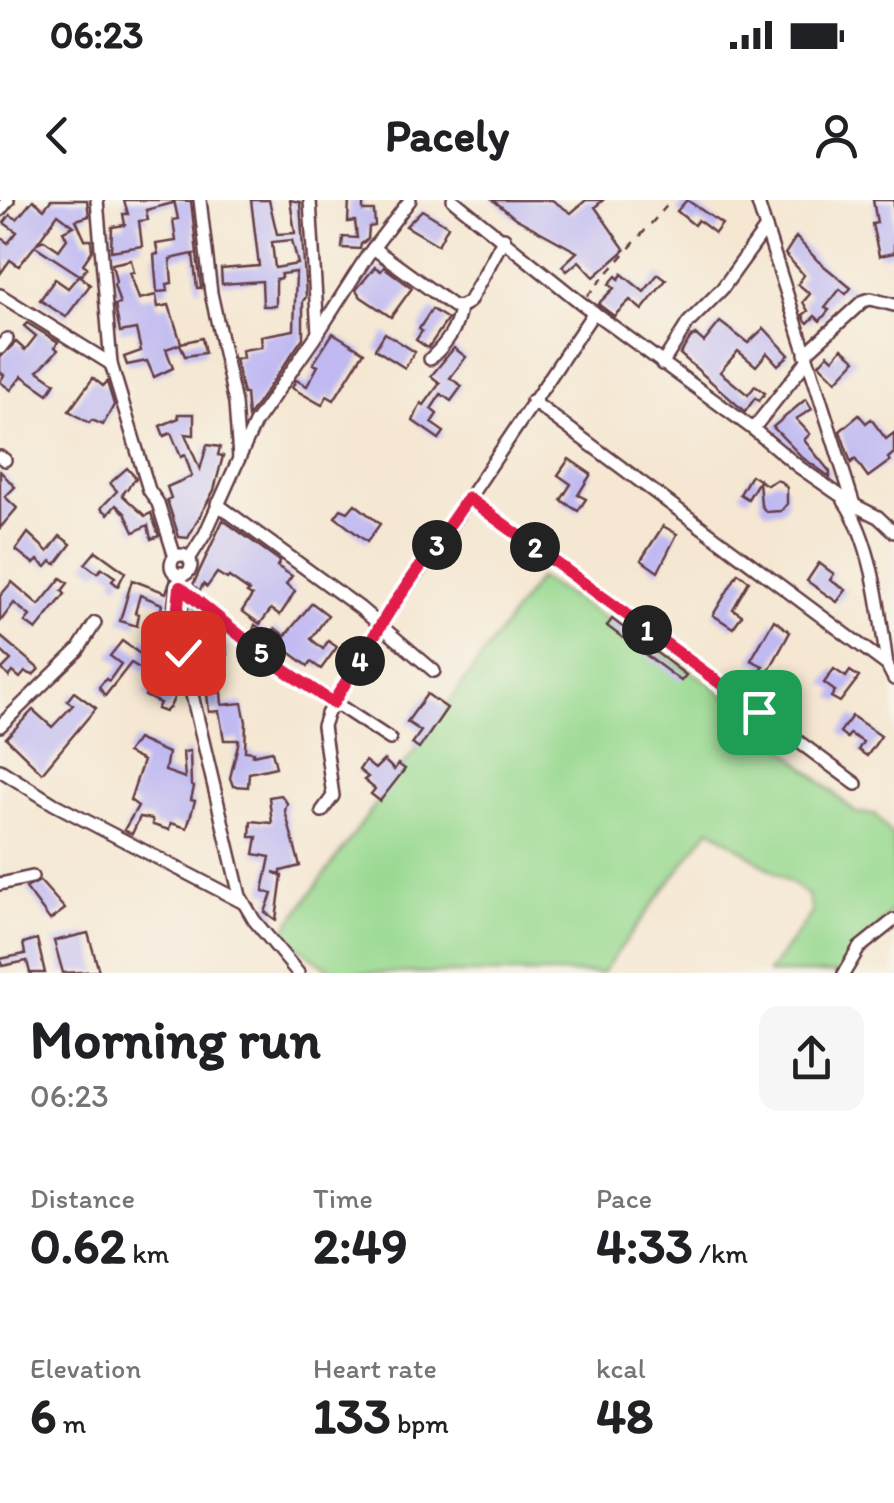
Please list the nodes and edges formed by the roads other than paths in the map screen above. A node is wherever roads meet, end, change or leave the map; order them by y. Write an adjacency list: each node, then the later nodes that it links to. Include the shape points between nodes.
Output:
1 (8, 200): 8 (street)
2 (98, 200): 19 (street)
3 (200, 200): 23 (street)
4 (310, 200): 16 (street)
5 (410, 200): 11 (street)
6 (453, 200): 10 (street)
7 (757, 200): 9 (street)
8 (0, 210)
9 (766, 228): 17 (street); 20 (street)
10 (504, 238): 14 (street); 15 (street)
11 (374, 248): 14 (street); 16 (street)
12 (0, 296): 19 (street)
13 (894, 305): 17 (street, via 863,302)
14 (460, 307): 18 (street, via 458,322)
15 (594, 312): 20 (street); 21 (street)
16 (318, 332): 23 (street)
17 (805, 358): 22 (street); 27 (street)
18 (430, 359)
19 (110, 364): 29 (street)
20 (662, 364): 22 (street)
21 (532, 401): 25 (street); 34 (street)
22 (753, 429): 24 (street)
23 (239, 458): 26 (street)
24 (841, 497): 27 (street); 34 (street, via 875,590)
25 (468, 498): 33 (street); 41 (street)
26 (217, 504): 30 (street); 33 (street)
27 (854, 505): 28 (street)
28 (894, 532)
29 (175, 557): 30 (street); 31 (street, via 171,566)
30 (189, 560): 31 (street)
31 (180, 581): 37 (street, via 274,663); 45 (street, via 178,636)
32 (95, 623): 38 (street, via 78,650)
33 (382, 626): 35 (street); 37 (street)
34 (887, 665): 36 (street)
35 (434, 671)
36 (894, 678)
37 (333, 703): 39 (street); 42 (street, via 323,726 333,796)
38 (0, 726)
39 (390, 739)
40 (0, 770): 45 (street)
41 (856, 784)
42 (322, 810)
43 (32, 877): 44 (street)
44 (0, 884)
45 (244, 903): 47 (street)
46 (894, 920): 48 (street, via 860,948)
47 (298, 973)
48 (844, 973)

